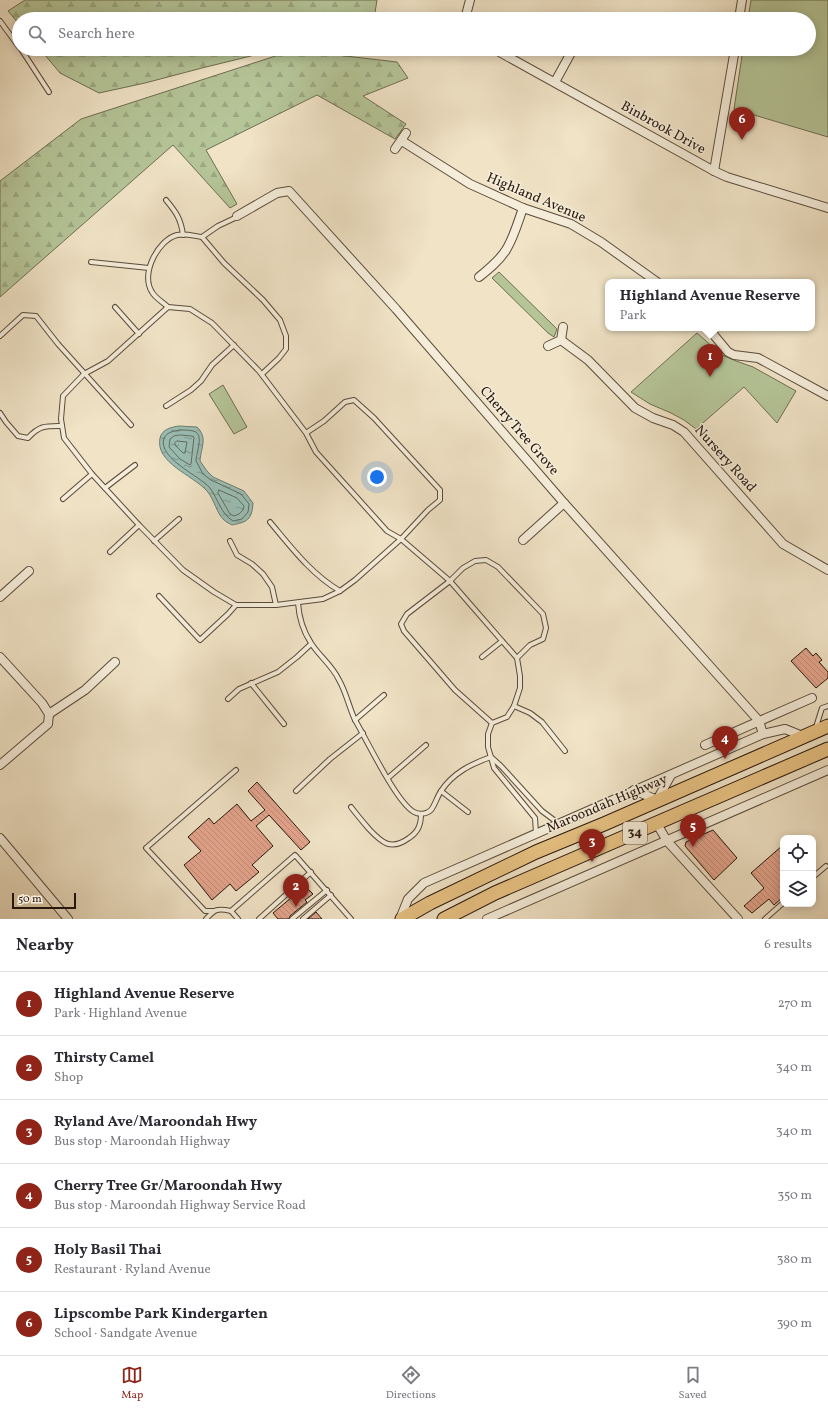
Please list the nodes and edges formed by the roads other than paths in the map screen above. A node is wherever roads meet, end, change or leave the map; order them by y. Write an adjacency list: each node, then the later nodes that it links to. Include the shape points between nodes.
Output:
1 (470, 0): 3 (street)
2 (742, 0): 4 (street)
3 (467, 12)
4 (740, 12)
5 (0, 21): 6 (lane)
6 (12, 37)
7 (25, 56): 12 (lane)
8 (507, 56): 11 (street, Binbrook Drive)
9 (569, 56): 11 (street)
10 (733, 56): 16 (street)
11 (554, 82): 16 (street, Binbrook Drive)
12 (49, 92)
13 (406, 133): 14 (street)
14 (402, 140): 15 (street); 18 (street, Highland Avenue, via 470,184)
15 (395, 149)
16 (714, 171): 19 (street, Binbrook Drive)
17 (166, 200): 21 (lane, via 178,214)
18 (523, 208): 25 (street, via 506,250); 26 (street, Highland Avenue, via 571,224)
19 (828, 208)
20 (237, 216): 22 (lane); 48 (street, Cherry Tree Grove, via 277,193 289,191 396,309)
21 (183, 235): 22 (lane); 24 (lane, via 165,243 152,257)
22 (202, 237): 37 (lane, via 280,320 286,336 286,349)
23 (91, 262): 24 (lane)
24 (148, 268): 28 (lane, via 151,292)
25 (479, 277)
26 (653, 279)
27 (116, 307): 31 (lane)
28 (168, 307): 31 (lane); 34 (lane, via 190,309 212,323)
29 (563, 327): 33 (street)
30 (710, 331): 38 (street, via 728,352 758,358)
31 (139, 334): 36 (lane, via 108,361)
32 (0, 336): 36 (lane, via 23,315 36,316)
33 (561, 340): 35 (street); 57 (street, Nursery Road, via 588,360 635,408 684,432 783,544)
34 (234, 345): 37 (lane); 39 (lane, via 212,365 191,390)
35 (548, 346)
36 (84, 374): 41 (lane); 42 (lane, via 63,396)
37 (262, 374): 43 (lane)
38 (828, 396)
39 (166, 406)
40 (0, 413): 42 (lane, via 18,436 28,438 36,429)
41 (131, 425)
42 (62, 426): 45 (lane, via 64,438)
43 (306, 433): 52 (lane, via 316,452 382,526); 52 (lane, via 346,402 354,400 374,418 440,490 440,500)
44 (135, 465): 46 (lane)
45 (92, 474): 46 (lane); 47 (lane)
46 (105, 488): 51 (lane)
47 (63, 499)
48 (564, 503): 53 (street); 80 (street, Cherry Tree Grove)
49 (179, 519): 54 (lane)
50 (270, 522): 60 (lane, via 325,582)
51 (139, 526): 54 (lane); 56 (lane)
52 (401, 539): 59 (lane); 60 (lane)
53 (523, 540)
54 (154, 541): 64 (lane, via 183,570)
55 (230, 541): 65 (lane, via 237,555 263,574 272,587)
56 (110, 552)
57 (828, 570)
58 (29, 571): 62 (street)
59 (450, 581): 66 (lane); 70 (lane, via 463,568 476,561 486,560 498,567 544,614 546,628 542,639 530,645); 81 (lane, via 407,614 401,624 404,631 455,690)
60 (340, 591): 63 (lane, via 323,599)
61 (159, 596): 64 (lane, via 200,640)
62 (0, 597)
63 (298, 603): 65 (lane); 67 (lane, via 302,625)
64 (236, 605): 65 (lane)
65 (276, 605)
66 (502, 641): 69 (lane); 70 (lane)
67 (311, 644): 72 (lane, via 278,672); 79 (lane, via 340,680)
68 (0, 657): 78 (street)
69 (482, 657)
70 (517, 658): 76 (lane, via 520,688)
71 (116, 662): 78 (street, via 85,690)
72 (251, 683): 75 (lane, via 238,689); 82 (lane)
73 (384, 695): 79 (lane)
74 (812, 698): 80 (street)
75 (228, 699)
76 (514, 706): 81 (lane, via 508,717); 90 (lane, via 542,722)
77 (828, 706): 86 (lane, via 822,708)
78 (50, 714): 92 (street, via 48,724)
79 (355, 720): 84 (lane)
80 (759, 721): 85 (street, Cherry Tree Grove); 88 (street)
81 (492, 723): 91 (lane, via 488,740)
82 (284, 724)
83 (828, 726): 86 (highway, Maroondah Highway / 34)
84 (363, 733): 96 (lane); 99 (lane, via 330,759)
85 (763, 734): 86 (street, via 785,729); 95 (street)
86 (810, 734): 100 (highway, Maroondah Highway / 34)
87 (426, 745): 96 (lane)
88 (705, 745)
89 (828, 750): 106 (highway, 34)
90 (565, 751)
91 (491, 757): 98 (lane, via 465,768); 104 (lane, via 542,811); 107 (lane, via 494,768 534,818)
92 (0, 765)
93 (236, 770): 117 (lane, via 146,848 205,911)
94 (828, 770): 109 (street)
95 (670, 775): 97 (street); 100 (street)
96 (388, 778): 103 (lane, via 393,789 407,806 414,813)
97 (634, 790): 100 (street); 104 (street)
98 (441, 791): 102 (lane); 103 (lane, via 431,809)
99 (296, 792)
100 (656, 800): 105 (highway, Maroondah Highway / 34)
101 (351, 808): 103 (lane, via 383,843 390,844 398,844 415,833 421,823)
102 (468, 812)
103 (421, 814)
104 (558, 823): 107 (street)
105 (604, 824): 110 (highway); 126 (highway, Maroondah Highway / 34, via 529,855)
106 (657, 824): 109 (street); 110 (highway, 34)
107 (536, 833): 126 (street, via 424,883 408,899)
108 (0, 838): 119 (street)
109 (667, 841): 128 (street); 129 (street)
110 (613, 843): 127 (highway, 34, via 495,893)
111 (826, 866): 113 (lane)
112 (311, 872): 114 (lane); 118 (lane, via 295,855); 122 (lane)
113 (816, 874)
114 (327, 890): 115 (lane); 123 (lane)
115 (331, 895): 124 (lane); 125 (lane)
116 (780, 906): 130 (lane)
117 (213, 911): 118 (lane); 120 (lane)
118 (231, 911): 121 (lane)
119 (68, 919)
120 (206, 919)
121 (238, 919)
122 (259, 919)
123 (292, 919)
124 (303, 919)
125 (351, 919)
126 (401, 919)
127 (444, 919)
128 (487, 919)
129 (738, 919)
130 (765, 919)

